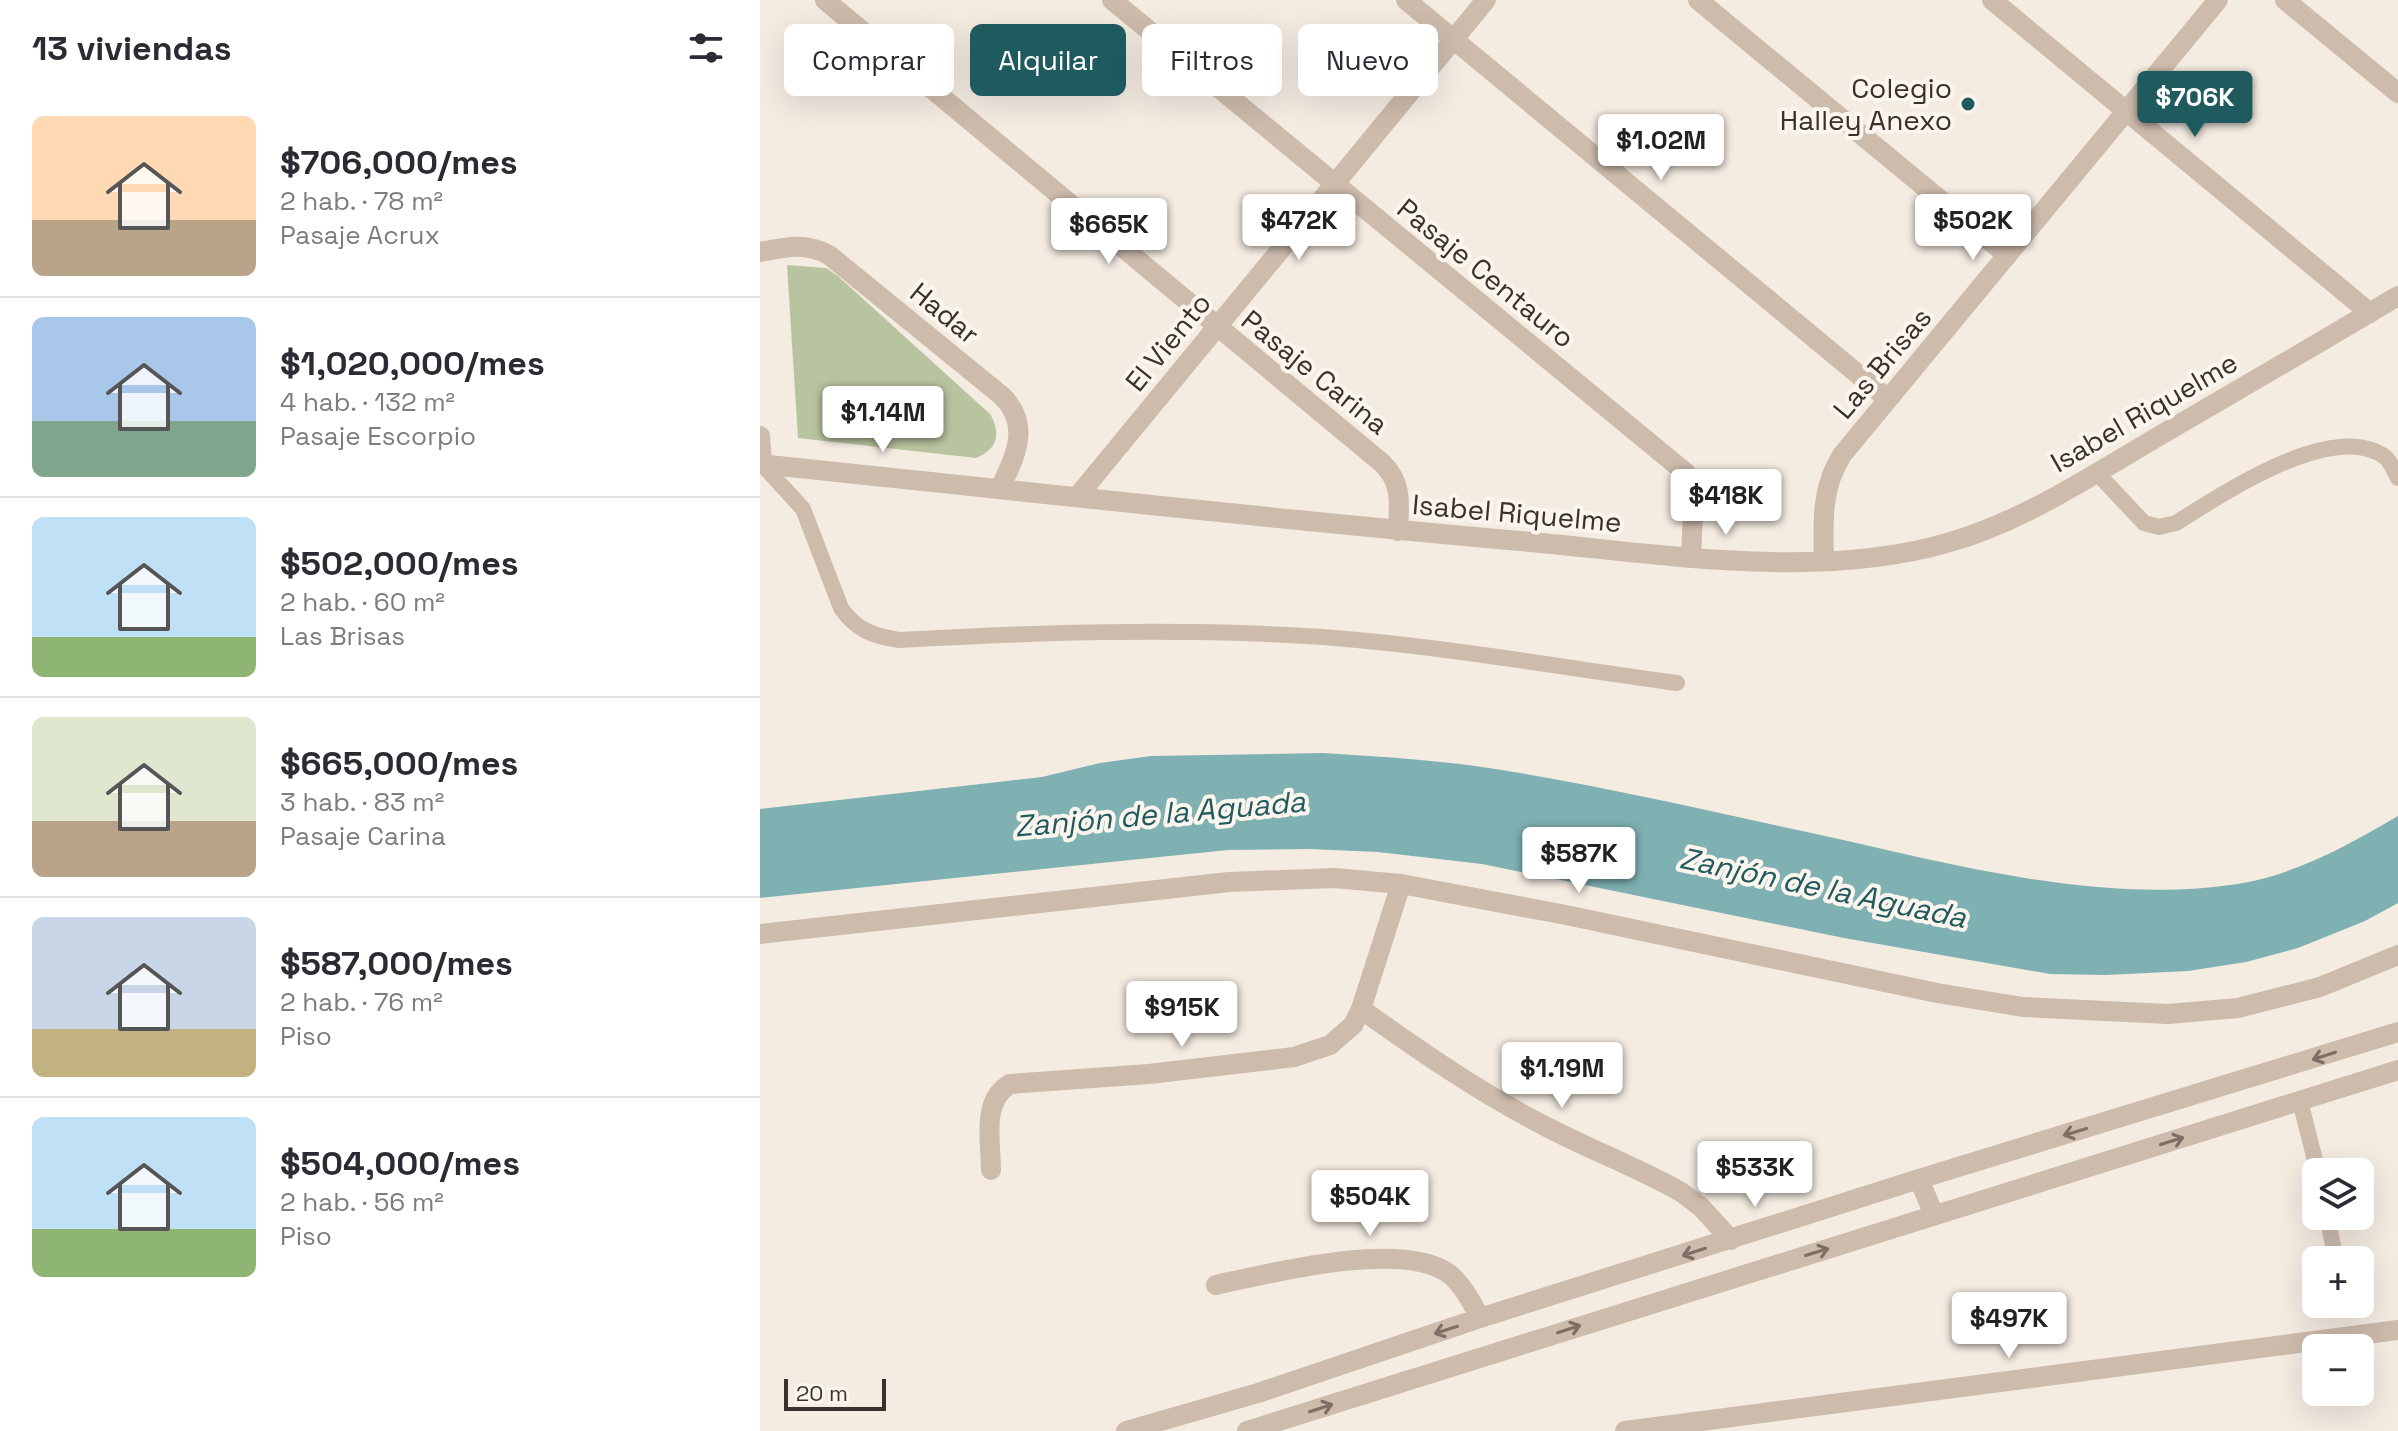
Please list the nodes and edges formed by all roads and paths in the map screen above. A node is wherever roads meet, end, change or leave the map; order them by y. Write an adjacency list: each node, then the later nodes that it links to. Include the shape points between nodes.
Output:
1 (825, 0): 17 (street, Pasaje Carina)
2 (1112, 0): 12 (street, Pasaje Centauro)
3 (1406, 0): 9 (street)
4 (1486, 0): 9 (street, El Viento)
5 (1698, 0): 14 (street)
6 (1992, 0): 11 (street)
7 (2218, 0): 11 (street, Las Brisas)
8 (2285, 0): 10 (street)
9 (1454, 39): 12 (street, El Viento); 18 (street)
10 (2398, 93)
11 (2126, 111): 14 (street, Las Brisas); 16 (street)
12 (1334, 184): 17 (street, El Viento); 27 (street, Pasaje Centauro, via 1686,473 1694,493)
13 (760, 252): 24 (street, Hadar, via 797,246 829,255 1002,396 1015,412 1020,436)
14 (2007, 255): 18 (street, Las Brisas)
15 (2398, 296): 16 (street, Isabel Riquelme)
16 (2370, 313): 22 (street, Isabel Riquelme)
17 (1217, 327): 25 (street, El Viento); 26 (street, Pasaje Carina, via 1389,469 1398,486)
18 (1888, 399): 28 (street, Las Brisas, via 1833,469 1823,503)
19 (760, 436): 21 (street)
20 (2393, 454): 22 (lane, via 2362,447 2316,451 2270,467 2176,523 2159,527 2144,523); 23 (lane)
21 (761, 464): 24 (street, Isabel Riquelme); 29 (lane, via 803,509 841,608 869,634 881,637 1176,631 1283,635 1399,645)
22 (2097, 473): 28 (street, Isabel Riquelme, via 1985,531 1902,554)
23 (2398, 478)
24 (1000, 488): 25 (street, Isabel Riquelme)
25 (1077, 497): 26 (street, Isabel Riquelme)
26 (1398, 531): 27 (street, Isabel Riquelme)
27 (1691, 556): 28 (street, Isabel Riquelme)
28 (1824, 560)
29 (1677, 683)
30 (1401, 884): 31 (street, via 1334,878 1229,882); 32 (street, via 2023,1007 2168,1014 2238,1008 2320,987); 33 (street)
31 (760, 934)
32 (2398, 955)
33 (1361, 1009): 40 (street, via 1353,1025 1330,1045 1294,1057 1010,1084 992,1104); 44 (street, via 1491,1097 1681,1192)
34 (2398, 1032): 36 (street, one-way to 36)
35 (2398, 1070): 37 (street)
36 (2263, 1075): 38 (street); 41 (street, one-way to 41)
37 (2300, 1101): 38 (street); 39 (lane)
38 (2277, 1108): 42 (street, one-way to 38)
39 (2314, 1158)
40 (991, 1170)
41 (1919, 1179): 42 (street); 43 (street)
42 (1934, 1215): 45 (street, one-way to 42)
43 (1772, 1227): 44 (street); 45 (street)
44 (1731, 1240): 46 (street, one-way to 46)
45 (1784, 1262): 48 (street)
46 (1607, 1280): 48 (street); 49 (street)
47 (1216, 1285): 49 (street, via 1325,1265 1403,1258 1450,1274)
48 (1620, 1312): 52 (street, one-way to 48)
49 (1480, 1318): 51 (street, one-way to 51)
50 (2398, 1330): 55 (street)
51 (1258, 1393): 52 (street); 53 (street)
52 (1269, 1428): 54 (street)
53 (1126, 1431)
54 (1247, 1431)
55 (1625, 1431)

